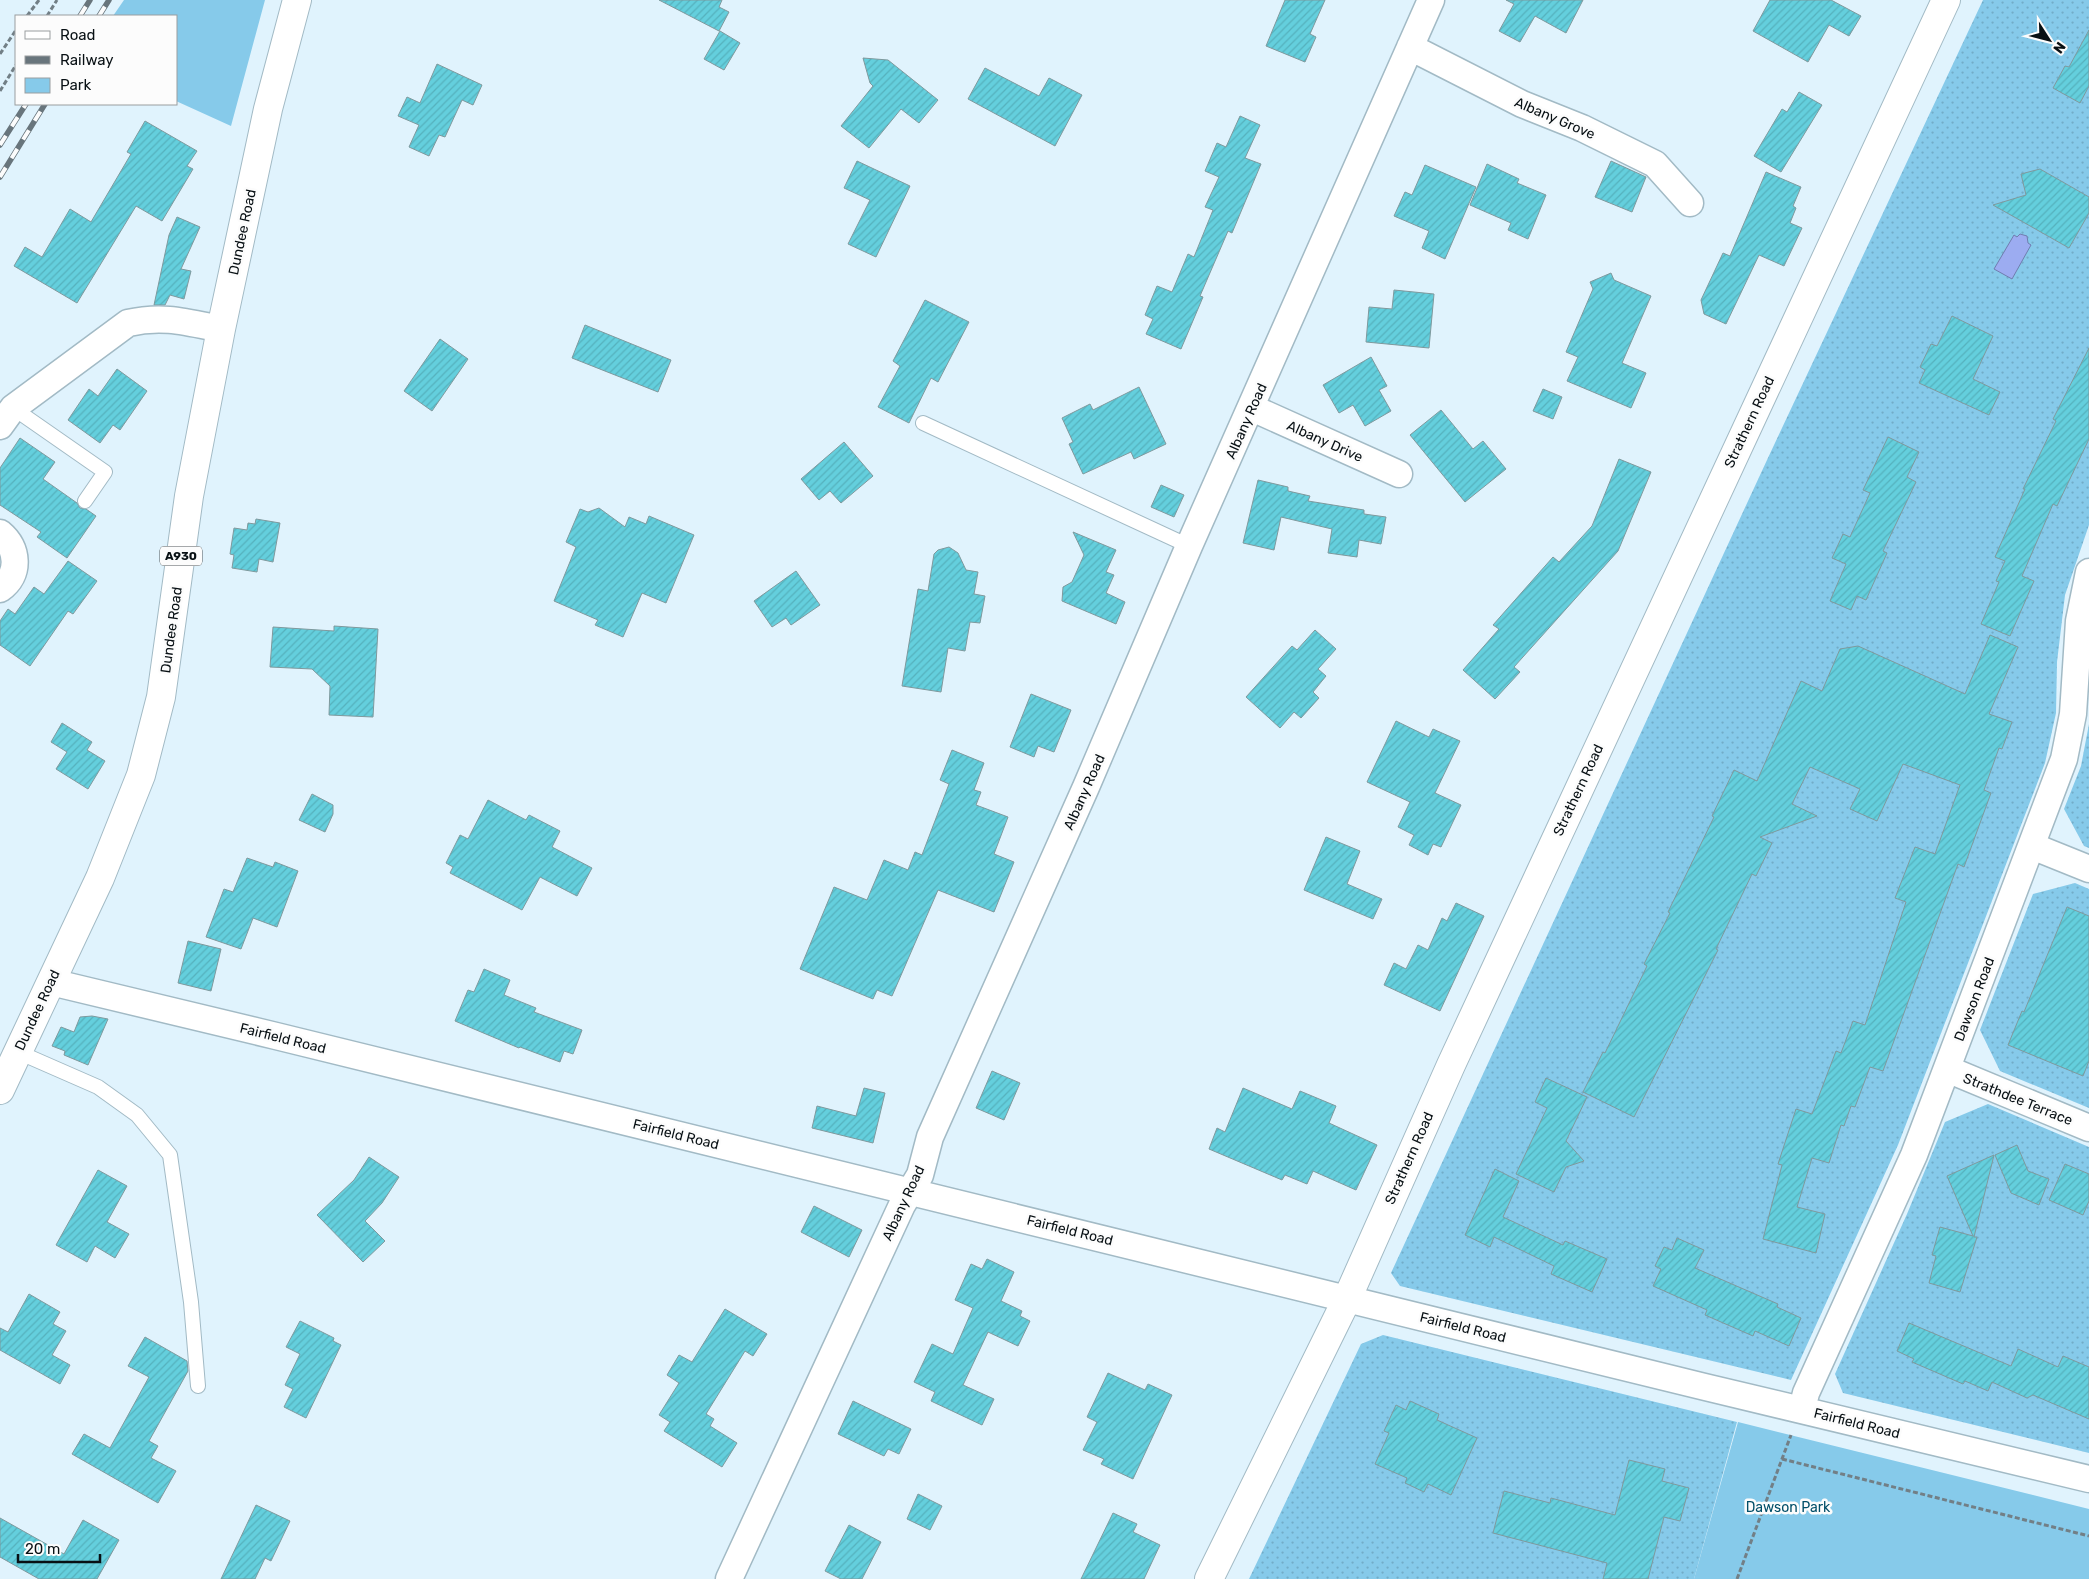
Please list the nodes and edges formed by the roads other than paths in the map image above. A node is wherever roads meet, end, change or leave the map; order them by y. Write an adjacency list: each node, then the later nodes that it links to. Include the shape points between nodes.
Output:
1 (297, 0): 6 (street, Dundee Road / A930, via 268,109)
2 (1431, 0): 4 (street, Albany Road)
3 (1946, 0): 24 (street, Strathern Road, via 1459,1047)
4 (1410, 47): 5 (street, Albany Grove, via 1522,104 1582,128 1655,164); 7 (street, Albany Road)
5 (1690, 203)
6 (221, 329): 8 (street, via 168,318 147,318 128,323); 18 (street, Dundee Road / A930, via 190,496 161,697 141,775 100,878)
7 (1252, 408): 10 (street, Albany Drive); 13 (street, Albany Road)
8 (7, 417): 11 (lane, via 105,472)
9 (923, 423): 13 (lane)
10 (1399, 474)
11 (85, 501)
12 (0, 533): 15 (street, via 11,545 15,560 10,580)
13 (1190, 546): 23 (street, Albany Road, via 930,1137 920,1175)
14 (2089, 572): 16 (street, Dawson Road, via 2079,621 2073,714 2064,759)
15 (0, 589)
16 (2032, 846): 17 (street); 20 (street, Dawson Road)
17 (2089, 869)
18 (50, 982): 19 (street, Dundee Road / A930); 23 (street, Fairfield Road)
19 (18, 1052): 21 (street, Dundee Road / A930); 25 (lane, via 98,1087 137,1115 170,1155 191,1302)
20 (1946, 1070): 22 (street, Strathdee Terrace); 26 (street, Dawson Road, via 1914,1155 1806,1393)
21 (0, 1090)
22 (2089, 1128)
23 (911, 1190): 24 (street, Fairfield Road); 28 (street, Albany Road)
24 (1347, 1299): 26 (street, Fairfield Road); 29 (street, Strathern Road)
25 (198, 1386)
26 (1802, 1410): 27 (street, Fairfield Road)
27 (2089, 1479)
28 (729, 1579)
29 (1209, 1579)

